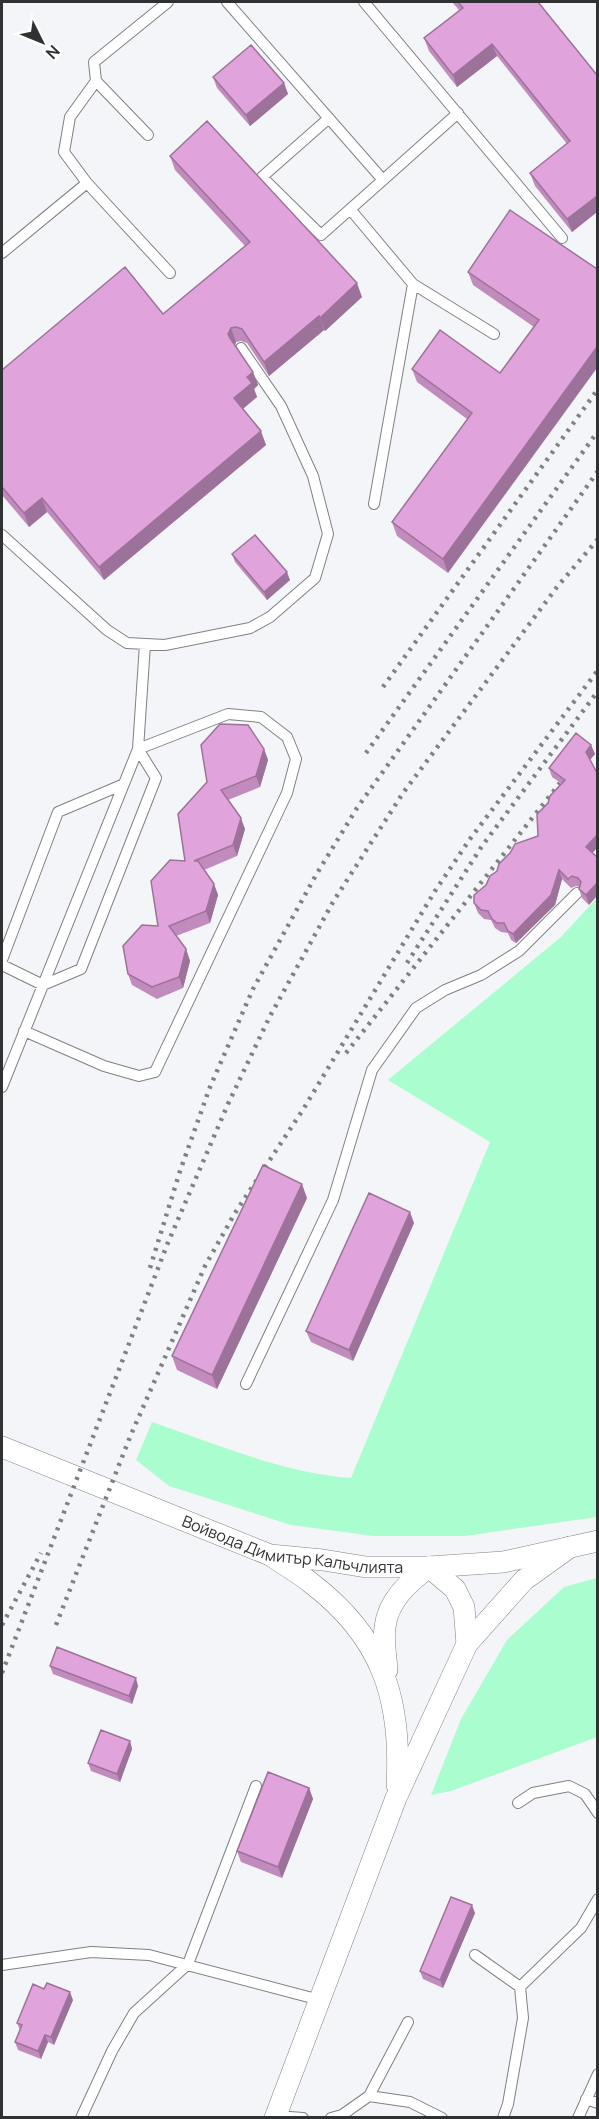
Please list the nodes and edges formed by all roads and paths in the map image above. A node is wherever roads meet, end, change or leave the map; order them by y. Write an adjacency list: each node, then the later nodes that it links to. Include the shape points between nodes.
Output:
1 (168, 2): 4 (lane, via 94,62)
2 (227, 2): 6 (lane)
3 (364, 2): 5 (lane)
4 (96, 81): 7 (lane); 9 (lane, via 70,117 64,152)
5 (458, 113): 8 (lane); 11 (lane)
6 (329, 118): 8 (lane); 10 (lane, via 262,177 321,235)
7 (148, 135)
8 (383, 180): 10 (lane)
9 (87, 183): 12 (lane); 13 (lane)
10 (350, 209): 14 (lane)
11 (562, 238)
12 (2, 254)
13 (170, 273)
14 (413, 284): 15 (lane); 17 (lane)
15 (494, 334)
16 (241, 348): 19 (lane, via 281,406 313,476 328,534 315,578 270,617 250,628 165,645)
17 (374, 504)
18 (2, 535): 19 (lane, via 106,630 127,643)
19 (145, 644): 20 (lane)
20 (138, 749): 21 (lane); 25 (lane, via 156,778 81,969); 26 (lane, via 228,714 261,717 287,737 296,759 287,793 155,1072 140,1076 104,1066)
21 (124, 784): 23 (lane, via 58,812); 25 (lane)
22 (577, 893): 28 (lane, via 519,951 416,1008 372,1070 333,1200)
23 (2, 960)
24 (2, 965): 25 (lane)
25 (43, 985): 26 (lane)
26 (24, 1031): 27 (lane)
27 (2, 1087)
28 (246, 1384)
29 (2, 1447): 32 (street, Войвода Димитър Калъчлията)
30 (597, 1541): 31 (street, Войвода Димитър Калъчлията)
31 (570, 1547): 33 (street, Войвода Димитър Калъчлията, via 503,1562); 34 (street, via 524,1580)
32 (270, 1555): 33 (street, Войвода Димитър Калъчлията, via 366,1567); 35 (street, via 311,1582 340,1608 369,1643)
33 (429, 1567): 34 (street, via 460,1598); 35 (street, via 404,1586 392,1606 385,1626)
34 (467, 1644): 37 (street)
35 (388, 1681): 37 (street, via 399,1751)
36 (256, 1786): 42 (lane)
37 (396, 1798): 45 (street)
38 (518, 1803): 39 (lane, via 533,1792 569,1786 585,1794)
39 (597, 1813)
40 (597, 1899): 44 (lane, via 581,1928)
41 (475, 1955): 44 (lane)
42 (188, 1964): 43 (lane, via 149,1955 91,1952); 45 (lane); 52 (lane, via 134,2013)
43 (2, 1965)
44 (520, 1988): 56 (lane, via 523,2018)
45 (320, 2000): 51 (street)
46 (408, 2022): 48 (lane)
47 (597, 2074): 49 (lane)
48 (369, 2096): 54 (lane); 55 (lane, via 410,2102)
49 (586, 2099): 50 (lane); 57 (lane)
50 (597, 2103)
51 (276, 2117): 53 (lane)
52 (81, 2118)
53 (303, 2118)
54 (331, 2118)
55 (442, 2118)
56 (503, 2118)
57 (578, 2118)

